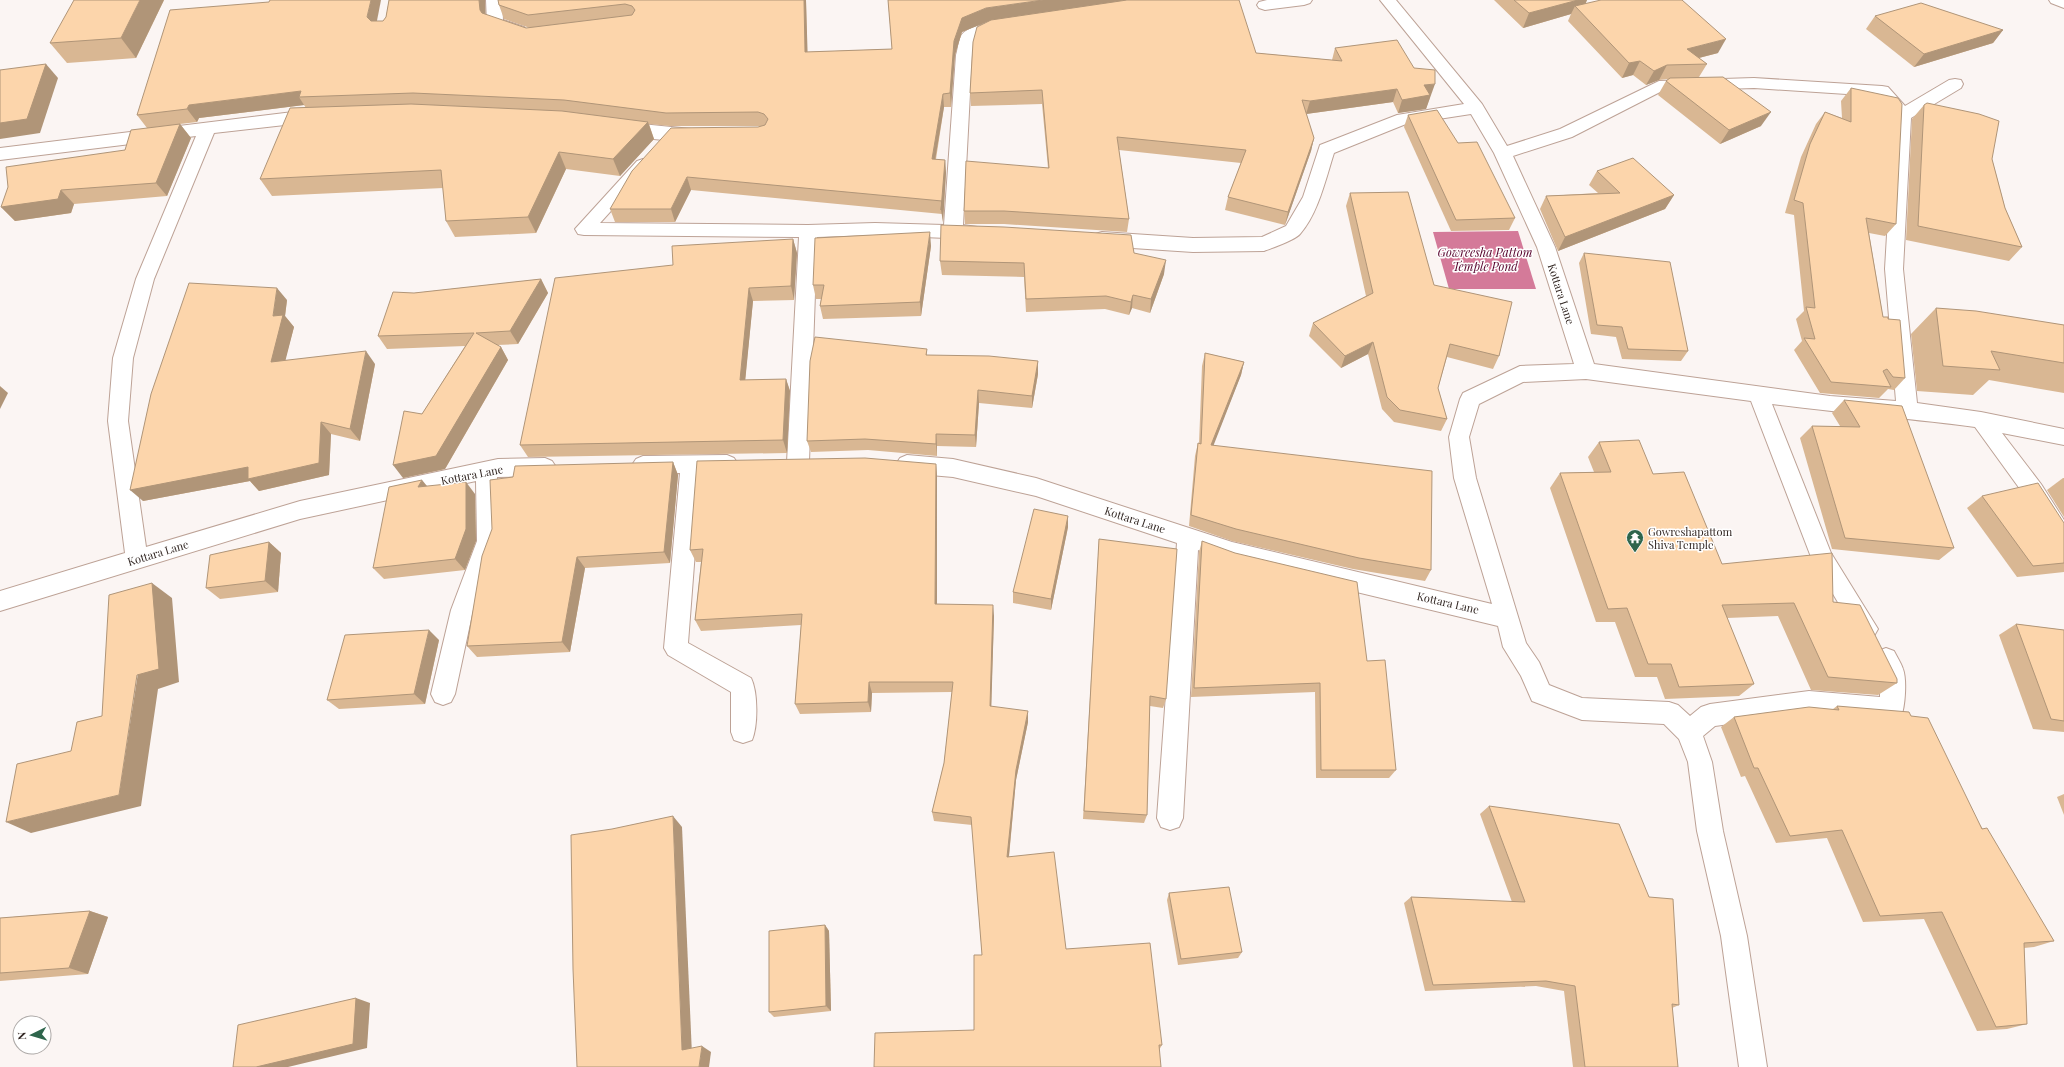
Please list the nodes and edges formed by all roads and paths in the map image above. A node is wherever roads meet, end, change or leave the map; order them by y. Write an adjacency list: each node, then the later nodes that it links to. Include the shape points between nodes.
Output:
1 (494, 0): 8 (street, via 495,23)
2 (1304, 0): 6 (street)
3 (1388, 0): 10 (street, Kottara Lane)
4 (2057, 0): 5 (street)
5 (2064, 3)
6 (1264, 5)
7 (1016, 24): 20 (street, via 986,28 969,36 964,55)
8 (532, 35)
9 (1955, 84): 11 (street)
10 (1476, 108): 17 (street, Kottara Lane); 22 (street, via 1403,119 1326,149 1312,197 1293,231 1264,244 1193,245)
11 (1903, 115): 17 (street, via 1882,92 1754,83 1659,86 1566,133); 25 (street, via 1894,269)
12 (333, 117): 14 (street, via 294,118)
13 (608, 126): 16 (street)
14 (207, 129): 18 (street); 37 (street, via 145,279 123,358 118,421)
15 (708, 134): 16 (street)
16 (661, 144): 19 (street, via 584,229)
17 (1503, 153): 23 (street, Kottara Lane, via 1546,247)
18 (0, 154)
19 (808, 231): 20 (street, via 875,229); 28 (street, via 790,462)
20 (952, 232): 21 (street)
21 (990, 232)
22 (1083, 238)
23 (1586, 371): 24 (street); 39 (street, via 1520,374 1470,398 1459,437 1465,478)
24 (1758, 394): 25 (street, via 1830,404); 42 (street, via 1822,557 1892,670 1892,709 1809,702 1710,715)
25 (1907, 410): 26 (street)
26 (1981, 420): 27 (street); 36 (street, via 2033,490)
27 (2064, 437)
28 (821, 462)
29 (744, 463): 31 (street)
30 (891, 463): 35 (street, Kottara Lane, via 953,468 1036,487)
31 (691, 465): 32 (street); 41 (street, via 676,648 743,686)
32 (622, 466)
33 (567, 467): 34 (street, Kottara Lane, via 498,468)
34 (486, 471): 37 (street, Kottara Lane, via 300,510); 40 (street, via 488,541 462,610)
35 (1188, 537): 39 (street, Kottara Lane, via 1232,552); 43 (street)
36 (2064, 539)
37 (137, 559): 38 (street, Kottara Lane)
38 (0, 601)
39 (1508, 618): 42 (street, via 1515,647 1531,670 1540,694 1582,709 1670,713)
40 (443, 694)
41 (743, 732)
42 (1689, 732): 44 (street, via 1700,762 1710,831 1734,936)
43 (1170, 818)
44 (1753, 1067)

